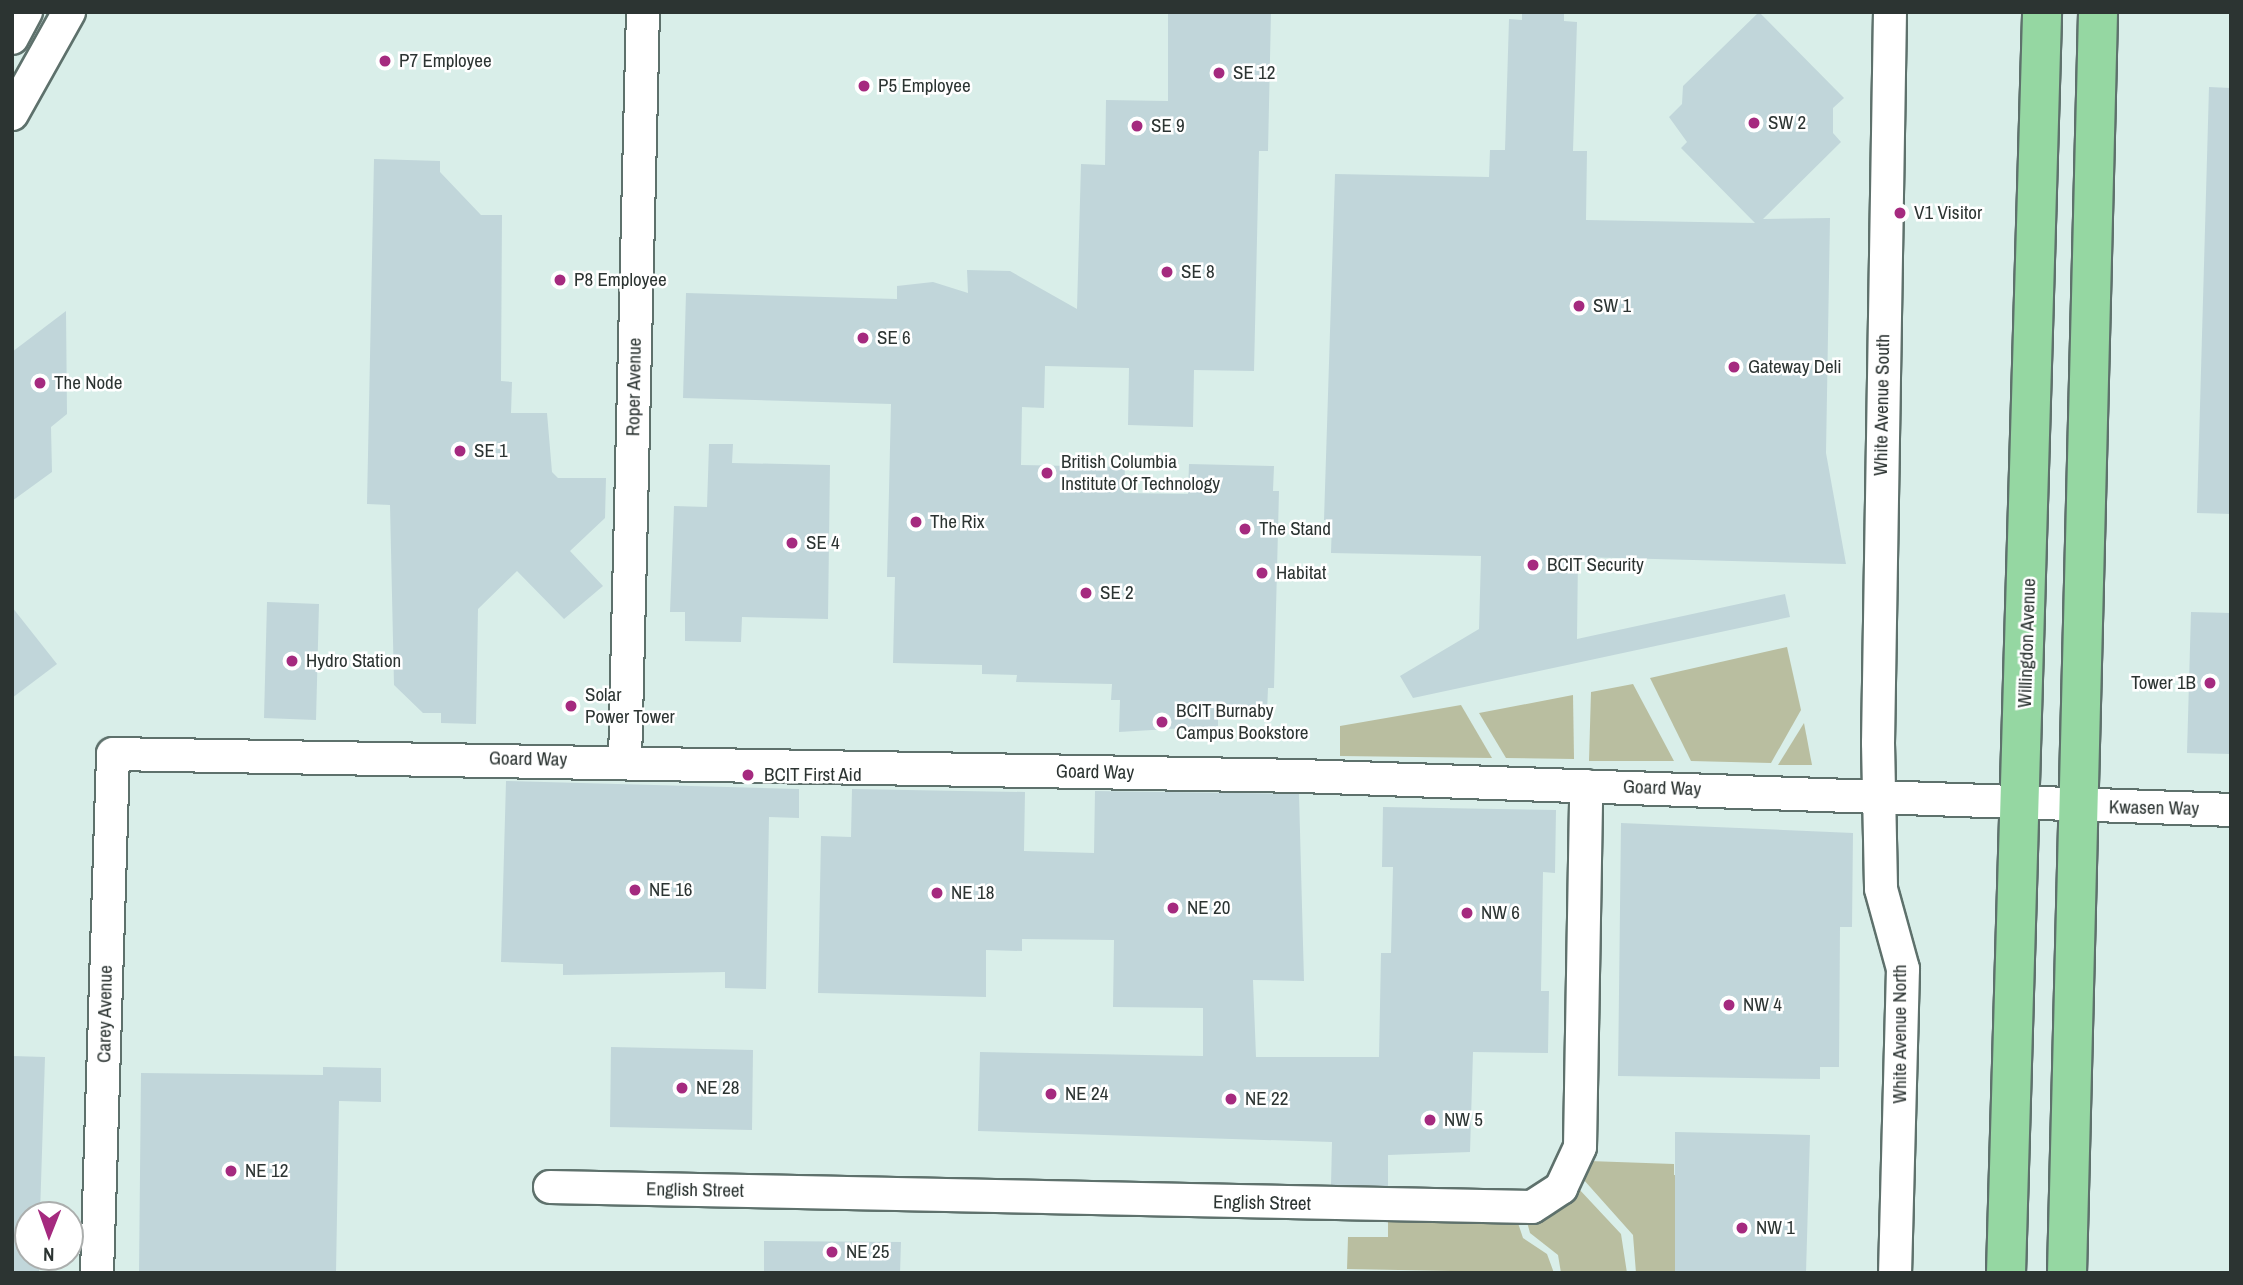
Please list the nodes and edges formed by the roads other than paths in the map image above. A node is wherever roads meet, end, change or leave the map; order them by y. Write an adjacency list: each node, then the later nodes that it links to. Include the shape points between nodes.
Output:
1 (26, 12): 7 (street)
2 (69, 12): 8 (street)
3 (643, 12): 10 (street, Roper Avenue)
4 (1890, 12): 12 (street, White Avenue South)
5 (2042, 12): 13 (main road, Willingdon Avenue)
6 (2098, 12): 14 (main road)
7 (12, 38)
8 (12, 114)
9 (113, 754): 10 (street, Goard Way); 17 (street, Carey Avenue)
10 (625, 762): 11 (street, Goard Way)
11 (1586, 786): 12 (street, Goard Way); 16 (street, English Street, via 1580,1147 1561,1188 1532,1207)
12 (1880, 798): 13 (street, Goard Way); 18 (street, White Avenue North, via 1881,889 1903,969)
13 (2023, 803): 14 (street, Goard Way); 19 (main road, Willingdon Avenue)
14 (2077, 806): 15 (street, Kwasen Way); 20 (main road)
15 (2231, 810)
16 (550, 1187)
17 (97, 1273)
18 (1895, 1273)
19 (2006, 1273)
20 (2067, 1273)

